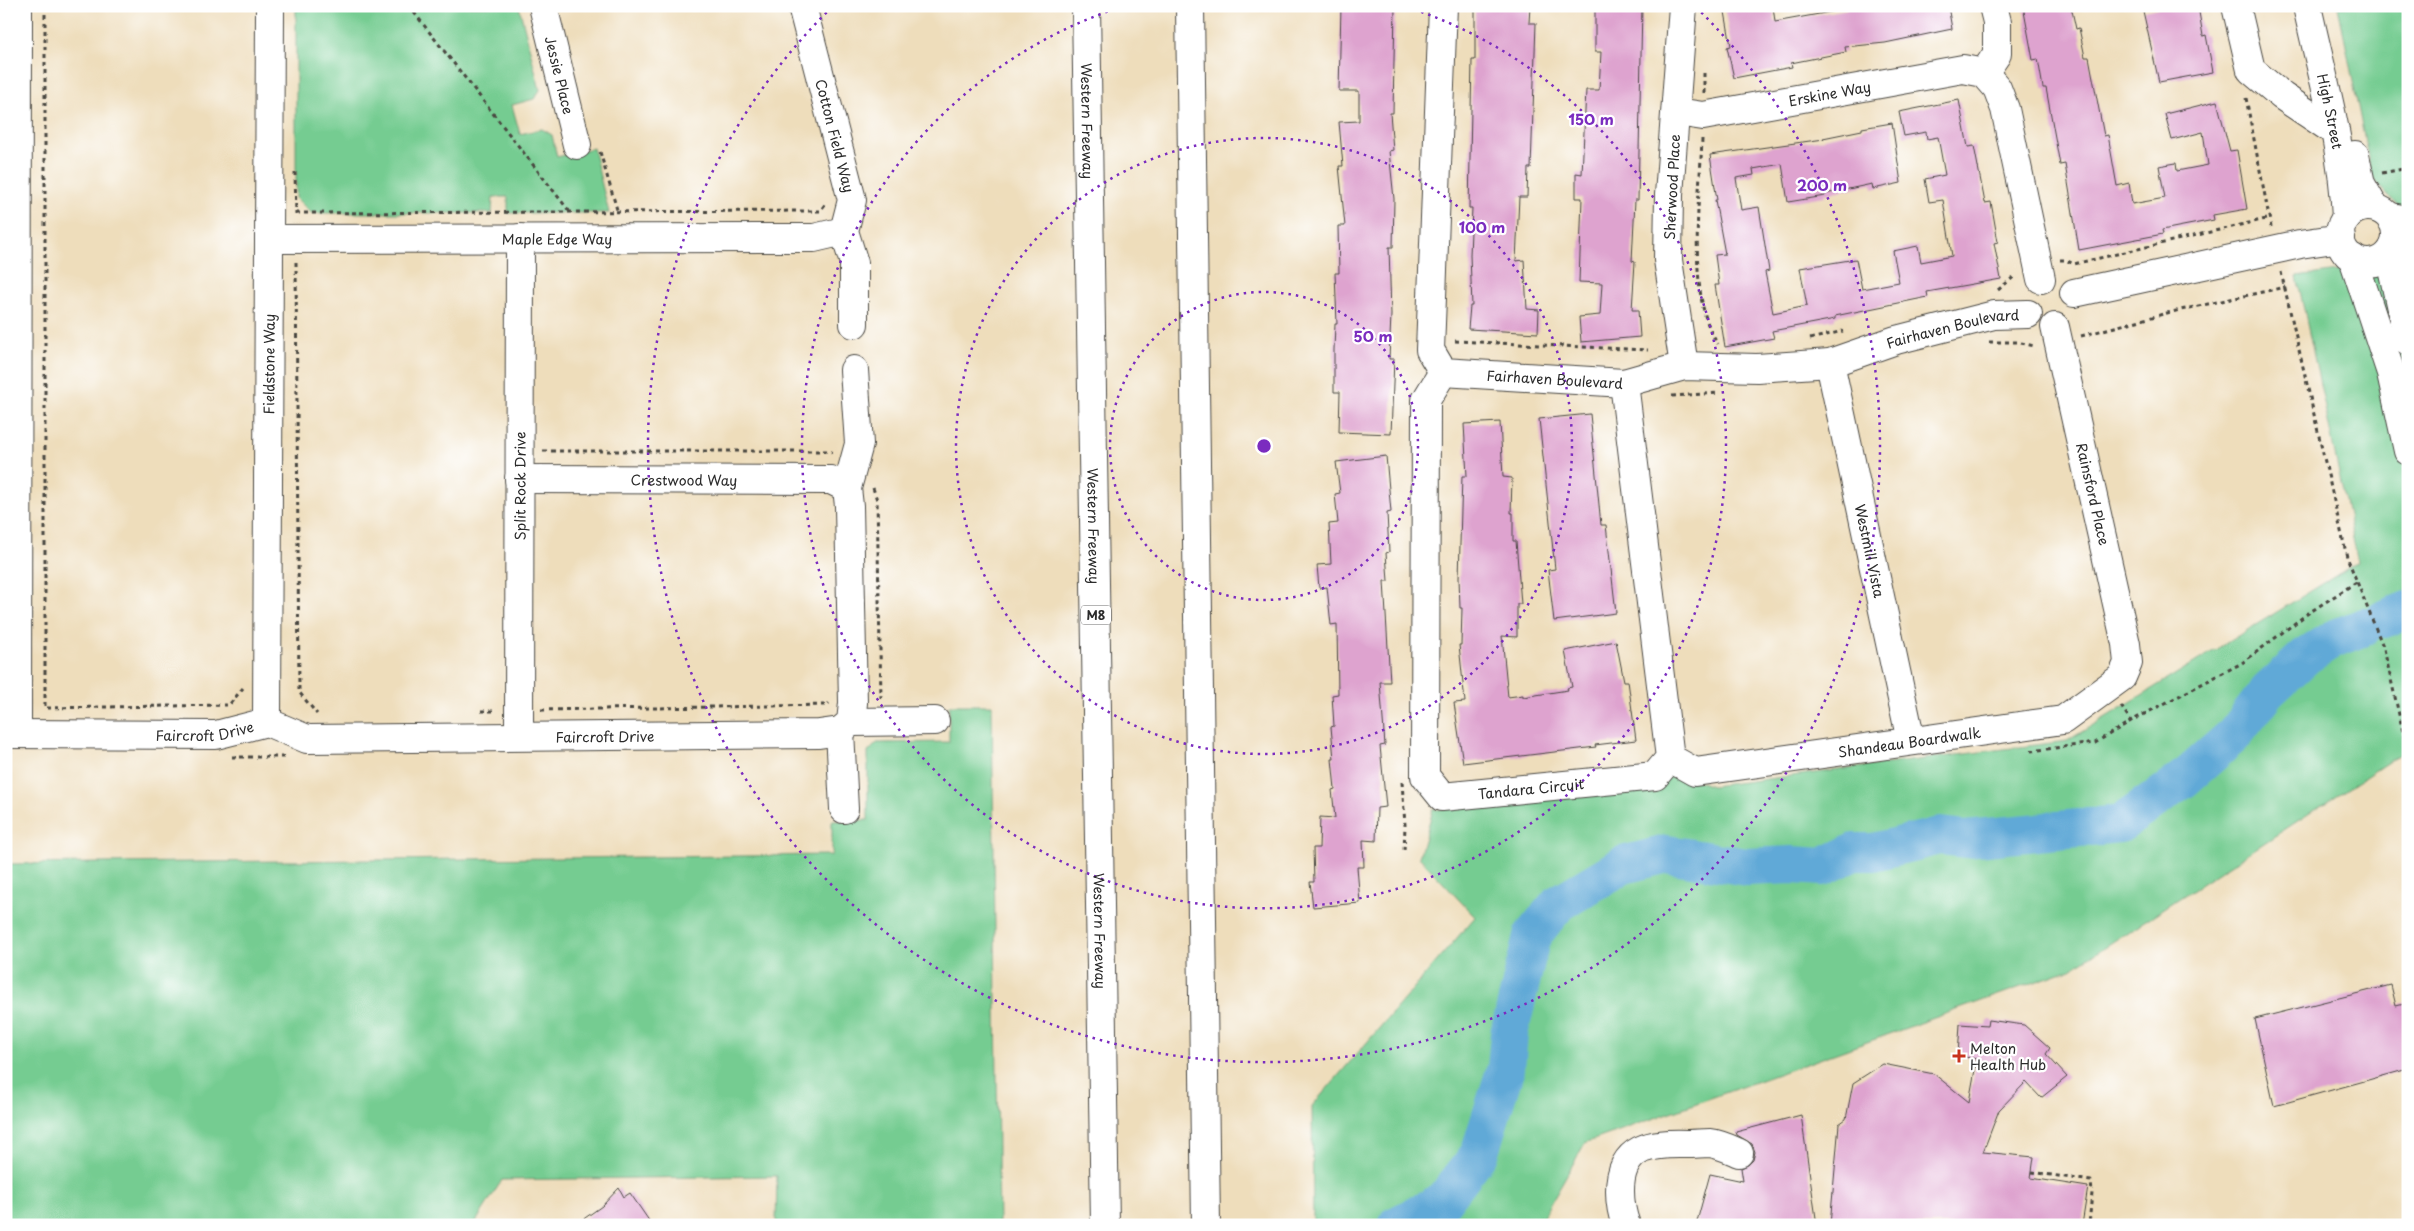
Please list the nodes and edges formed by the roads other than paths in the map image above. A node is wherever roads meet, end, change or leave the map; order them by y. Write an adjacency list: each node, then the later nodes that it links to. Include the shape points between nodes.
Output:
1 (18, 6): 41 (main road)
2 (270, 6): 21 (main road, Fieldstone Way)
3 (543, 6): 16 (main road, Jessie Place)
4 (802, 6): 18 (main road, Cotton Field Way, via 852,200)
5 (1086, 6): 47 (main road, Western Freeway / M8)
6 (1190, 6): 48 (main road)
7 (1444, 6): 32 (main road, via 1430,350)
8 (1683, 6): 14 (main road, Sherwood Place)
9 (1993, 6): 13 (main road, via 1997,22 1997,54)
10 (2236, 6): 15 (main road, via 2251,70 2282,96)
11 (2307, 6): 15 (main road, High Street)
12 (2326, 6): 17 (main road, High Street, via 2361,184)
13 (1984, 73): 14 (main road, Erskine Way, via 1963,69 1703,116); 23 (main road, via 1997,88 2005,109)
14 (1677, 112): 29 (main road, Sherwood Place, via 1669,195 1668,260)
15 (2334, 131): 20 (main road, High Street, via 2344,181)
16 (577, 145)
17 (2391, 215): 20 (main road, via 2355,210); 22 (main road)
18 (844, 231): 19 (main road, Maple Edge Way, via 814,238); 26 (main road, via 854,263)
19 (520, 238): 21 (main road, Maple Edge Way); 36 (main road, Split Rock Drive)
20 (2346, 238): 22 (main road, via 2371,263 2381,260); 24 (main road, via 2276,249); 34 (main road, High Street, via 2391,373)
21 (269, 239): 39 (main road, Fieldstone Way)
22 (2397, 247): 28 (main road)
23 (2040, 271): 24 (main road, via 2059,278); 25 (main road, via 2026,297)
24 (2074, 294): 27 (main road, via 2074,310 2064,323)
25 (2028, 314): 27 (main road, via 2038,324); 30 (main road, Fairhaven Boulevard, via 1994,315 1896,340)
26 (854, 324)
27 (2055, 327): 37 (main road, Rainsford Place)
28 (2408, 341)
29 (1683, 358): 30 (main road, Fairhaven Boulevard, via 1757,368); 33 (main road, Fairhaven Boulevard)
30 (1830, 363): 43 (main road, Westmill Vista)
31 (854, 370): 35 (main road, via 859,444)
32 (1443, 372): 33 (main road, Fairhaven Boulevard); 44 (main road, Tandara Circuit, via 1426,400 1425,776 1442,797 1655,776)
33 (1624, 383): 44 (main road)
34 (2408, 451)
35 (850, 477): 36 (main road, Crestwood Way, via 831,480); 40 (main road)
36 (519, 479): 42 (main road, Split Rock Drive)
37 (2128, 662): 43 (main road, Shandeau Boardwalk, via 2122,677 2063,720)
38 (935, 721): 40 (main road, Faircroft Drive)
39 (267, 722): 41 (main road, Faircroft Drive, via 216,735); 42 (main road, Faircroft Drive, via 307,739)
40 (856, 725): 42 (main road, Faircroft Drive, via 819,734); 45 (main road)
41 (12, 734)
42 (519, 735)
43 (1911, 740): 44 (main road, Shandeau Boardwalk, via 1695,772)
44 (1670, 758)
45 (844, 810)
46 (1739, 1153): 49 (main road, via 1716,1132 1648,1145 1634,1153 1624,1167 1620,1181)
47 (1105, 1225)
48 (1206, 1225)
49 (1626, 1225)

